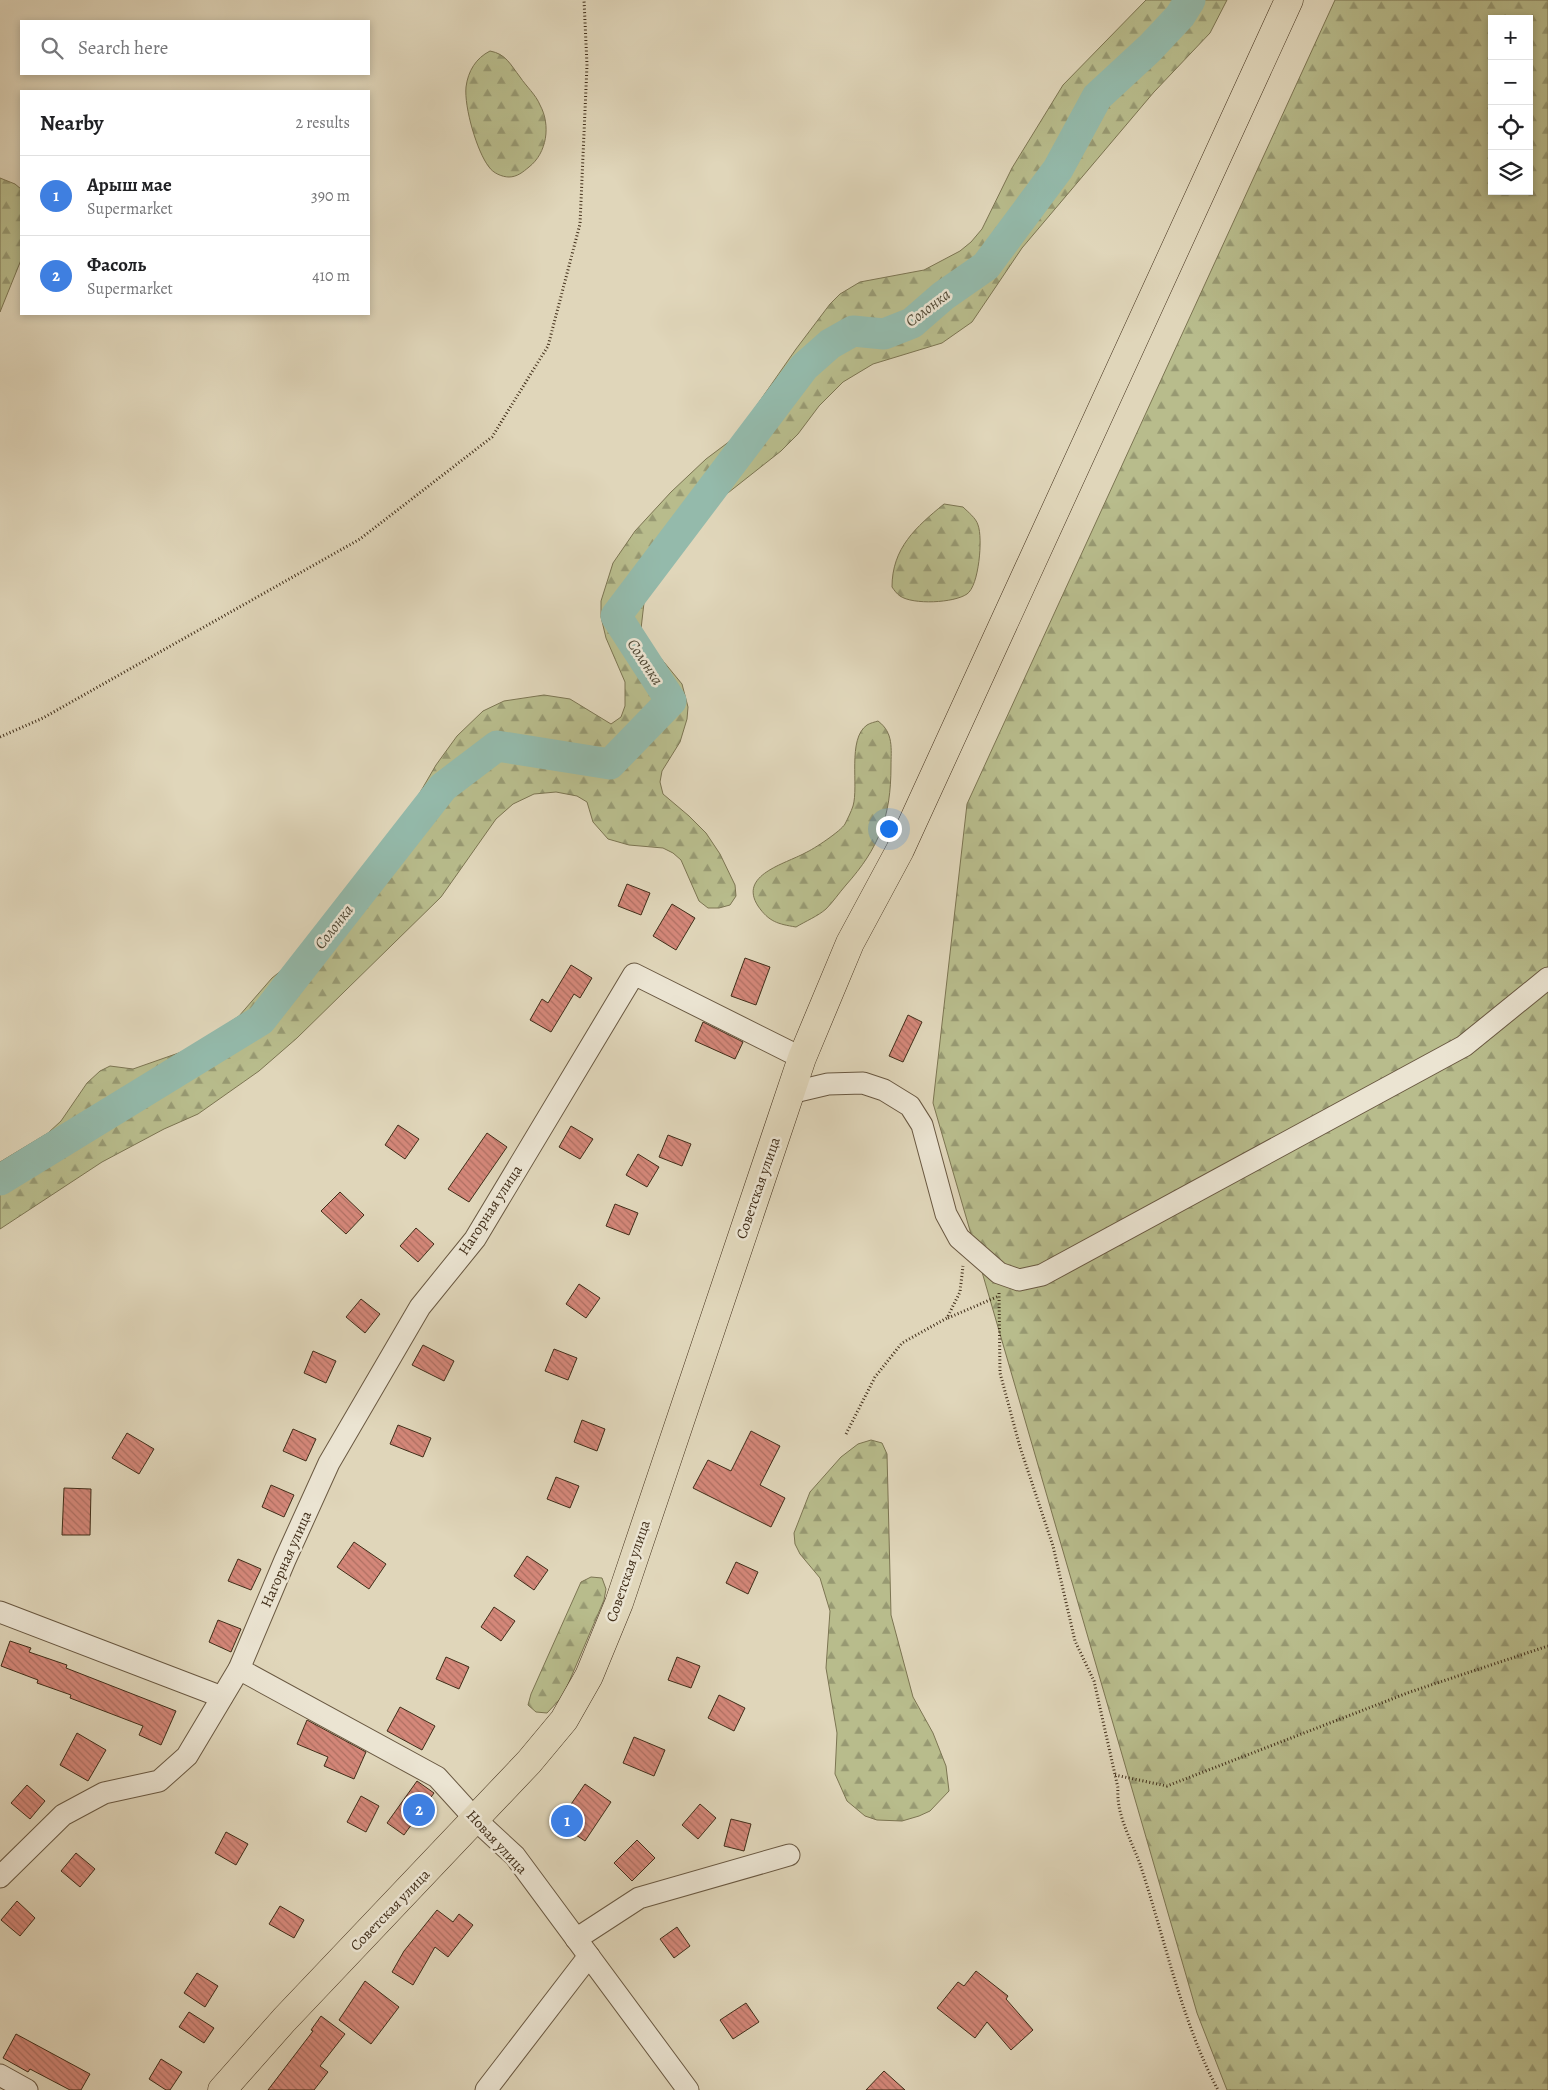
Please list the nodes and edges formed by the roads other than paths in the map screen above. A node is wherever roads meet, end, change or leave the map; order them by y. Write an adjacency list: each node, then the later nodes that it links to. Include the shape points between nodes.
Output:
1 (1288, 0): 3 (main road, Советская улица, via 900,850 850,943)
2 (1548, 978): 4 (street, via 1464,1046 1042,1275 1020,1280 998,1273 958,1238 946,1214 922,1125 910,1106 884,1090 863,1083 828,1084)
3 (802, 1058): 4 (main road, Советская улица); 6 (street, Нагорная улица, via 634,974 475,1238 420,1307 329,1463)
4 (790, 1094): 8 (main road, Советская улица, via 619,1603 589,1676 564,1720)
5 (0, 1612): 7 (street)
6 (239, 1669): 7 (street); 8 (street, Новая улица, via 437,1777)
7 (222, 1697): 10 (street, via 187,1756 160,1781 104,1794 62,1815)
8 (476, 1820): 11 (street, Новая улица, via 514,1856); 15 (main road, Советская улица, via 284,2020)
9 (789, 1855): 11 (street, via 639,1898)
10 (0, 1877)
11 (576, 1938): 12 (street, Новая улица)
12 (589, 1956): 16 (street); 17 (street, Новая улица)
13 (0, 2075): 14 (street)
14 (27, 2090)
15 (222, 2090)
16 (486, 2090)
17 (688, 2090)

